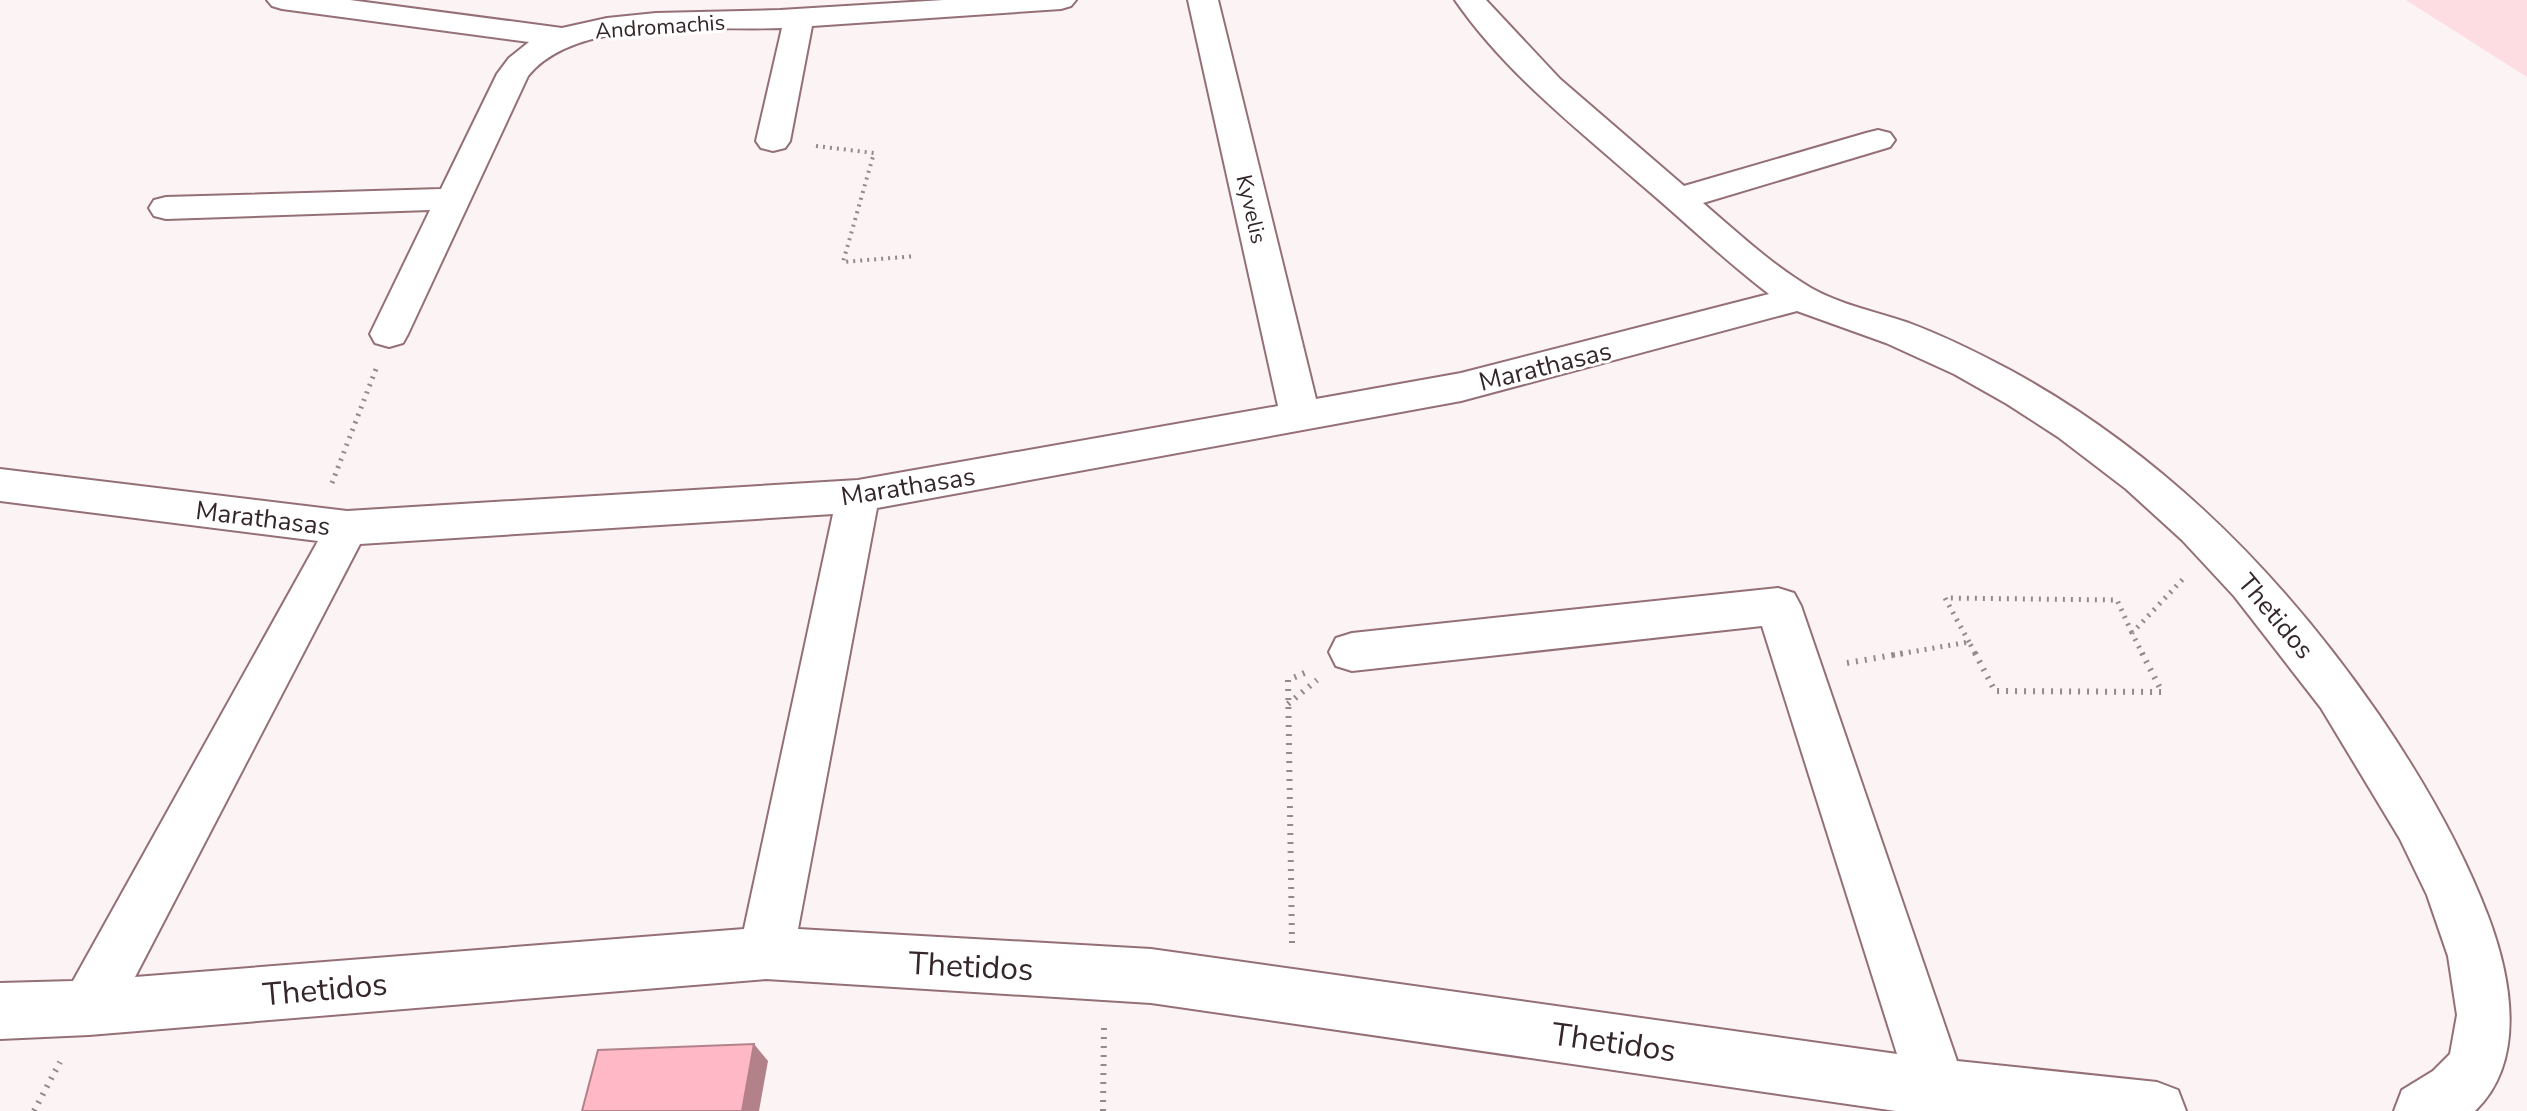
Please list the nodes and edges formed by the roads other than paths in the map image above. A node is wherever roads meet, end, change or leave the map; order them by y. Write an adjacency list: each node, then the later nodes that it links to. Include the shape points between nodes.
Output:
1 (282, 0): 6 (street)
2 (1061, 0): 5 (street, Andromachis)
3 (1203, 0): 14 (street, Kyvelis)
4 (1470, 0): 10 (street, Thetidos, via 1533,71)
5 (799, 18): 6 (street, Andromachis, via 620,26); 8 (street)
6 (563, 37): 9 (street, Andromachis, via 524,58 513,74)
7 (1878, 140): 10 (street)
8 (773, 141)
9 (453, 199): 11 (street); 13 (street, Andromachis)
10 (1678, 199): 12 (street, Thetidos)
11 (166, 208)
12 (1801, 298): 14 (street, Marathasas, via 1461,387); 24 (street, Thetidos, via 1959,360 2119,460 2215,546 2319,667 2423,830 2466,923 2481,970 2488,1024 2476,1067 2441,1102)
13 (389, 334)
14 (1301, 418): 16 (street, Marathasas)
15 (0, 485): 17 (street, Marathasas)
16 (858, 496): 17 (street, Marathasas); 19 (street)
17 (332, 526): 20 (street)
18 (1352, 652): 22 (street, via 1778,606)
19 (766, 953): 20 (street, Thetidos); 22 (street, Thetidos, via 1151,976 1291,972)
20 (89, 1008): 21 (street, Thetidos)
21 (0, 1011)
22 (1937, 1088): 23 (street, Thetidos)
23 (2157, 1111)
24 (2423, 1111)

